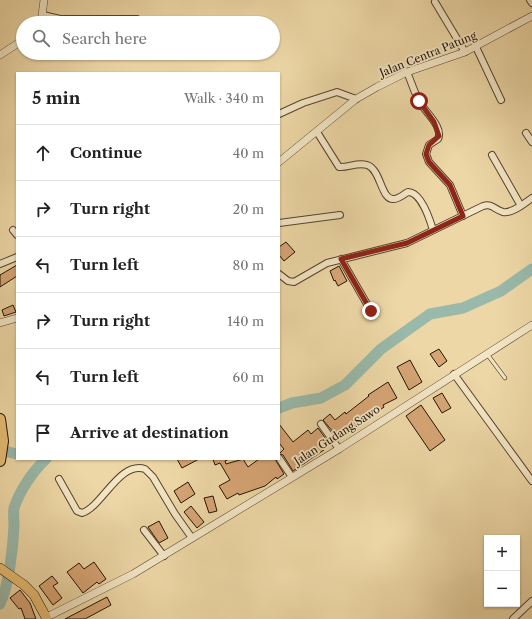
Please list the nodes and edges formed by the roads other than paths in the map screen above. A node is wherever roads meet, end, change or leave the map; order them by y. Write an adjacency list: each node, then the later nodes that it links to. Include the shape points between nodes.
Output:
1 (44, 0): 5 (street)
2 (530, 0): 4 (street)
3 (435, 2): 10 (street)
4 (532, 3)
5 (43, 15): 6 (street)
6 (47, 16)
7 (532, 16): 9 (street, Jalan Centra Patung)
8 (16, 45): 11 (street)
9 (476, 47): 10 (street, Jalan Centra Patung); 14 (street)
10 (465, 52): 12 (street, Jalan Centra Patung)
11 (0, 55)
12 (408, 72): 13 (street, Jalan Centra Patung); 24 (street, via 419,101 438,132 438,139 429,145 426,154 429,162 450,185)
13 (356, 99): 15 (street, via 337,92); 16 (street, Jalan Centra Patung)
14 (501, 100)
15 (280, 114)
16 (317, 132): 20 (street, Jalan Centra Patung); 27 (street, via 339,168 358,164 369,166 378,174 384,192 391,199 408,192 413,193 427,210)
17 (526, 133): 18 (street)
18 (532, 142)
19 (492, 155): 22 (street)
20 (280, 161)
21 (532, 198): 22 (street)
22 (521, 206): 24 (street, via 505,213 487,204)
23 (340, 215): 25 (street)
24 (463, 216): 27 (street)
25 (280, 223)
26 (13, 230): 28 (street)
27 (433, 230): 30 (street, via 407,243)
28 (16, 234)
29 (16, 257): 31 (street)
30 (341, 259): 32 (street, via 321,265 294,282); 33 (street)
31 (0, 264)
32 (280, 275)
33 (371, 311)
34 (16, 318): 35 (street)
35 (0, 322)
36 (532, 325): 37 (street, Jalan Gudang Sawo)
37 (487, 353): 38 (street, Jalan Gudang Sawo); 39 (lane)
38 (454, 374): 42 (street, Jalan Gudang Sawo); 47 (street)
39 (505, 378)
40 (0, 419): 43 (highway, via 3,441)
41 (321, 424): 42 (street)
42 (340, 449): 45 (street, Jalan Gudang Sawo)
43 (0, 458)
44 (280, 460): 45 (street)
45 (292, 478): 49 (street, Jalan Gudang Sawo)
46 (59, 479): 49 (street, via 78,511 82,513 122,476 135,469 146,470)
47 (532, 481)
48 (144, 530): 50 (street)
49 (192, 538): 50 (street, Jalan Gudang Sawo)
50 (164, 556): 53 (street, Jalan Gudang Sawo)
51 (2, 570): 53 (main road, via 34,596)
52 (532, 601): 54 (street)
53 (47, 618)
54 (513, 619)

